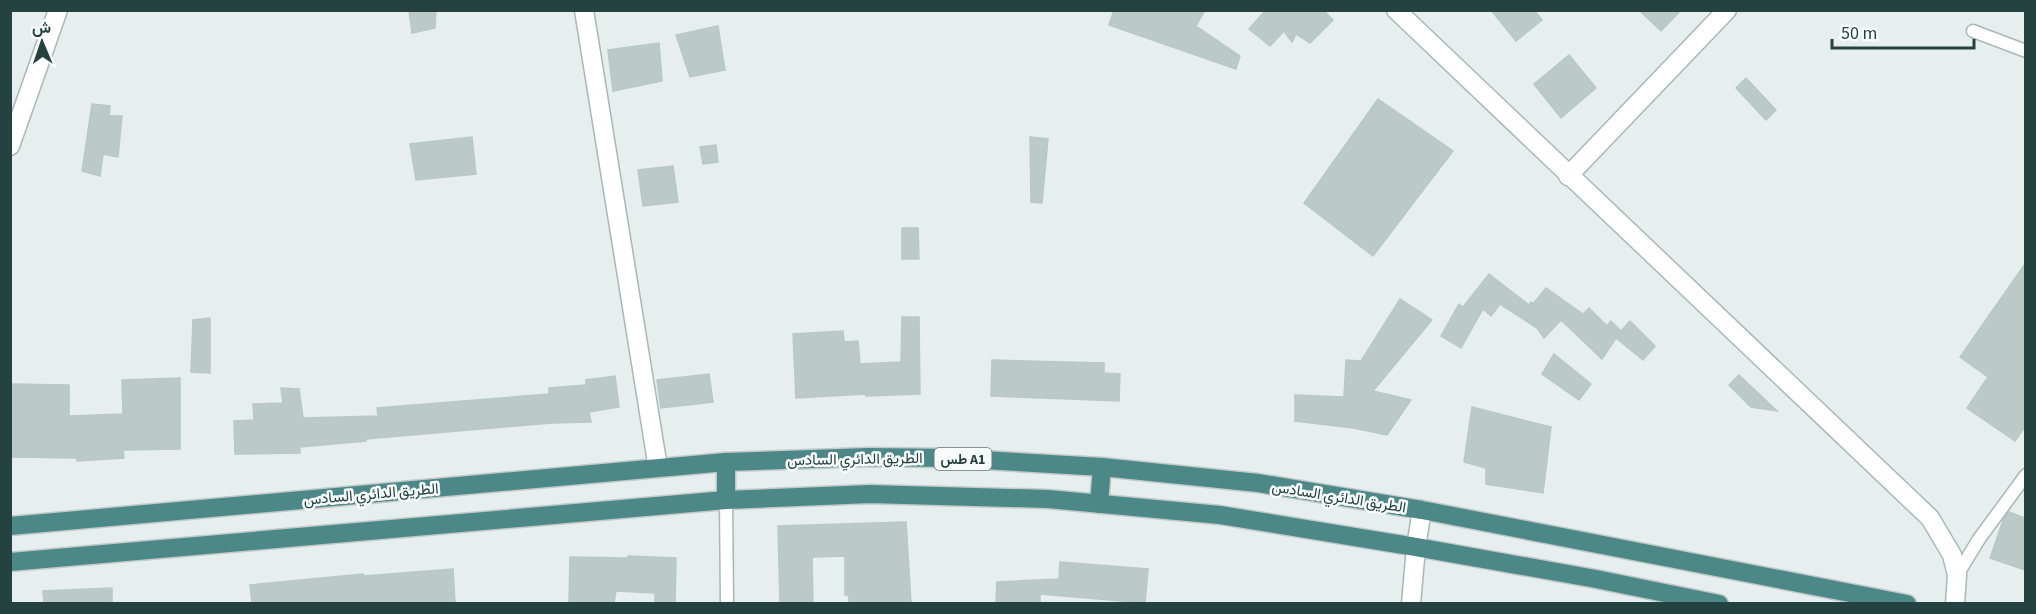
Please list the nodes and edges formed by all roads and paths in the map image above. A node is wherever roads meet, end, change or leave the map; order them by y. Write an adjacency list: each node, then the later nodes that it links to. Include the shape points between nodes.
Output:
1 (58, 10): 7 (street)
2 (584, 10): 11 (street)
3 (1396, 10): 8 (street)
4 (1727, 10): 8 (street)
5 (1973, 31): 6 (lane)
6 (2025, 51)
7 (10, 146)
8 (1568, 176): 19 (street, via 1930,518 1952,555)
9 (726, 462): 10 (highway, الطريق الدائري السادس / طس A1, via 949,458); 11 (highway, الطريق الدائري السادس / طس A1); 13 (highway)
10 (1102, 467): 14 (highway); 15 (highway, الطريق الدائري السادس / طس A1, via 1257,483)
11 (658, 468): 16 (highway, الطريق الدائري السادس / طس A1)
12 (2025, 475): 19 (lane)
13 (726, 500): 14 (highway, via 870,494); 18 (highway); 20 (lane)
14 (1099, 504): 17 (highway, via 1220,515)
15 (1422, 510): 17 (street); 23 (highway, الطريق الدائري السادس / طس A1)
16 (10, 526)
17 (1416, 547): 21 (street); 22 (highway)
18 (10, 562)
19 (1957, 575): 24 (street)
20 (727, 603)
21 (1412, 603)
22 (1719, 603)
23 (1907, 603)
24 (1955, 603)

